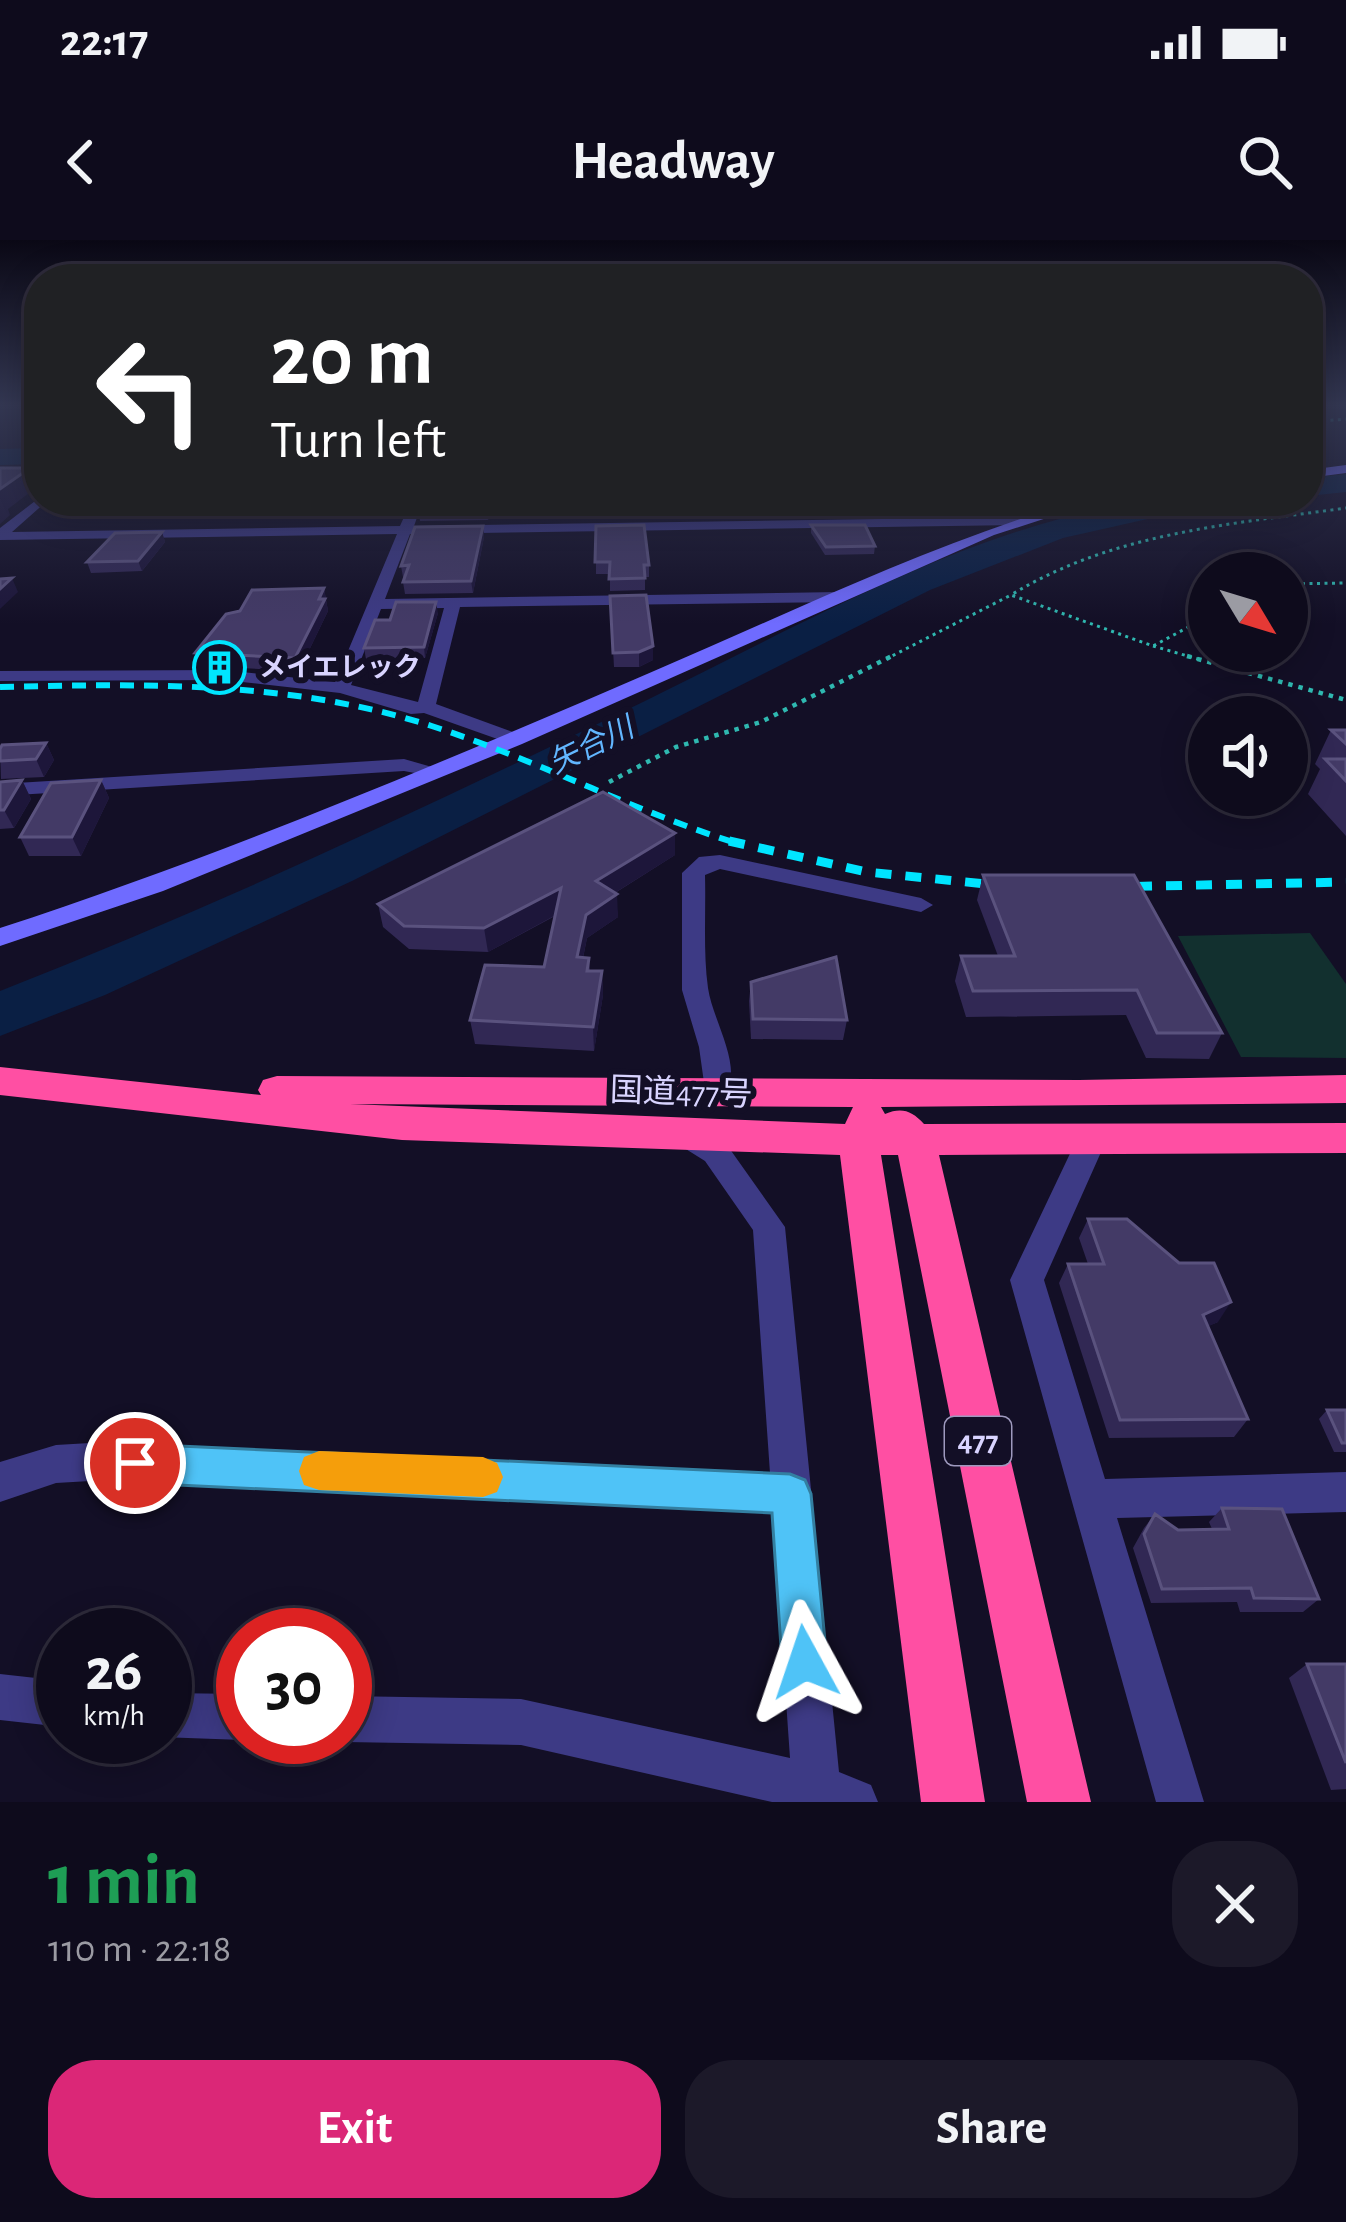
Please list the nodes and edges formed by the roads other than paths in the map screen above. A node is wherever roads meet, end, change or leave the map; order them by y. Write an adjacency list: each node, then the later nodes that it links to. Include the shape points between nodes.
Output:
1 (24, 516): 5 (street, via 0,536)
2 (411, 516): 5 (street)
3 (1036, 516): 4 (street)
4 (1017, 521): 5 (street); 6 (street)
5 (405, 529): 8 (street)
6 (839, 597): 7 (street); 12 (street)
7 (454, 601): 8 (street); 11 (street)
8 (374, 604): 10 (street)
9 (0, 676): 10 (street, via 224,675)
10 (340, 688): 11 (street)
11 (426, 707): 12 (street)
12 (514, 739): 13 (street)
13 (436, 771): 14 (street, via 404,765); 16 (street, via 154,886)
14 (0, 790)
15 (921, 905): 19 (street, via 720,862 698,867 695,990)
16 (0, 938)
17 (8, 1081): 19 (highway, 国道477号, via 409,1094); 21 (highway, 国道477号, via 402,1125)
18 (1346, 1089): 20 (highway, 国道477号)
19 (716, 1090): 20 (highway, 国道477号)
20 (867, 1117): 21 (highway, 国道477号); 23 (highway, 477); 33 (highway, 477)
21 (682, 1132): 27 (street, via 716,1153 769,1227)
22 (1346, 1138): 24 (highway)
23 (915, 1141): 24 (highway); 34 (highway, 477)
24 (1091, 1141): 28 (street, via 1027,1280)
25 (0, 1482): 27 (street, via 89,1462)
26 (1346, 1492): 28 (street)
27 (790, 1494): 32 (street)
28 (1094, 1499): 35 (street)
29 (0, 1696): 30 (street)
30 (36, 1701)
31 (372, 1719): 32 (street, via 521,1722)
32 (835, 1795)
33 (953, 1802)
34 (1059, 1802)
35 (1180, 1802)

